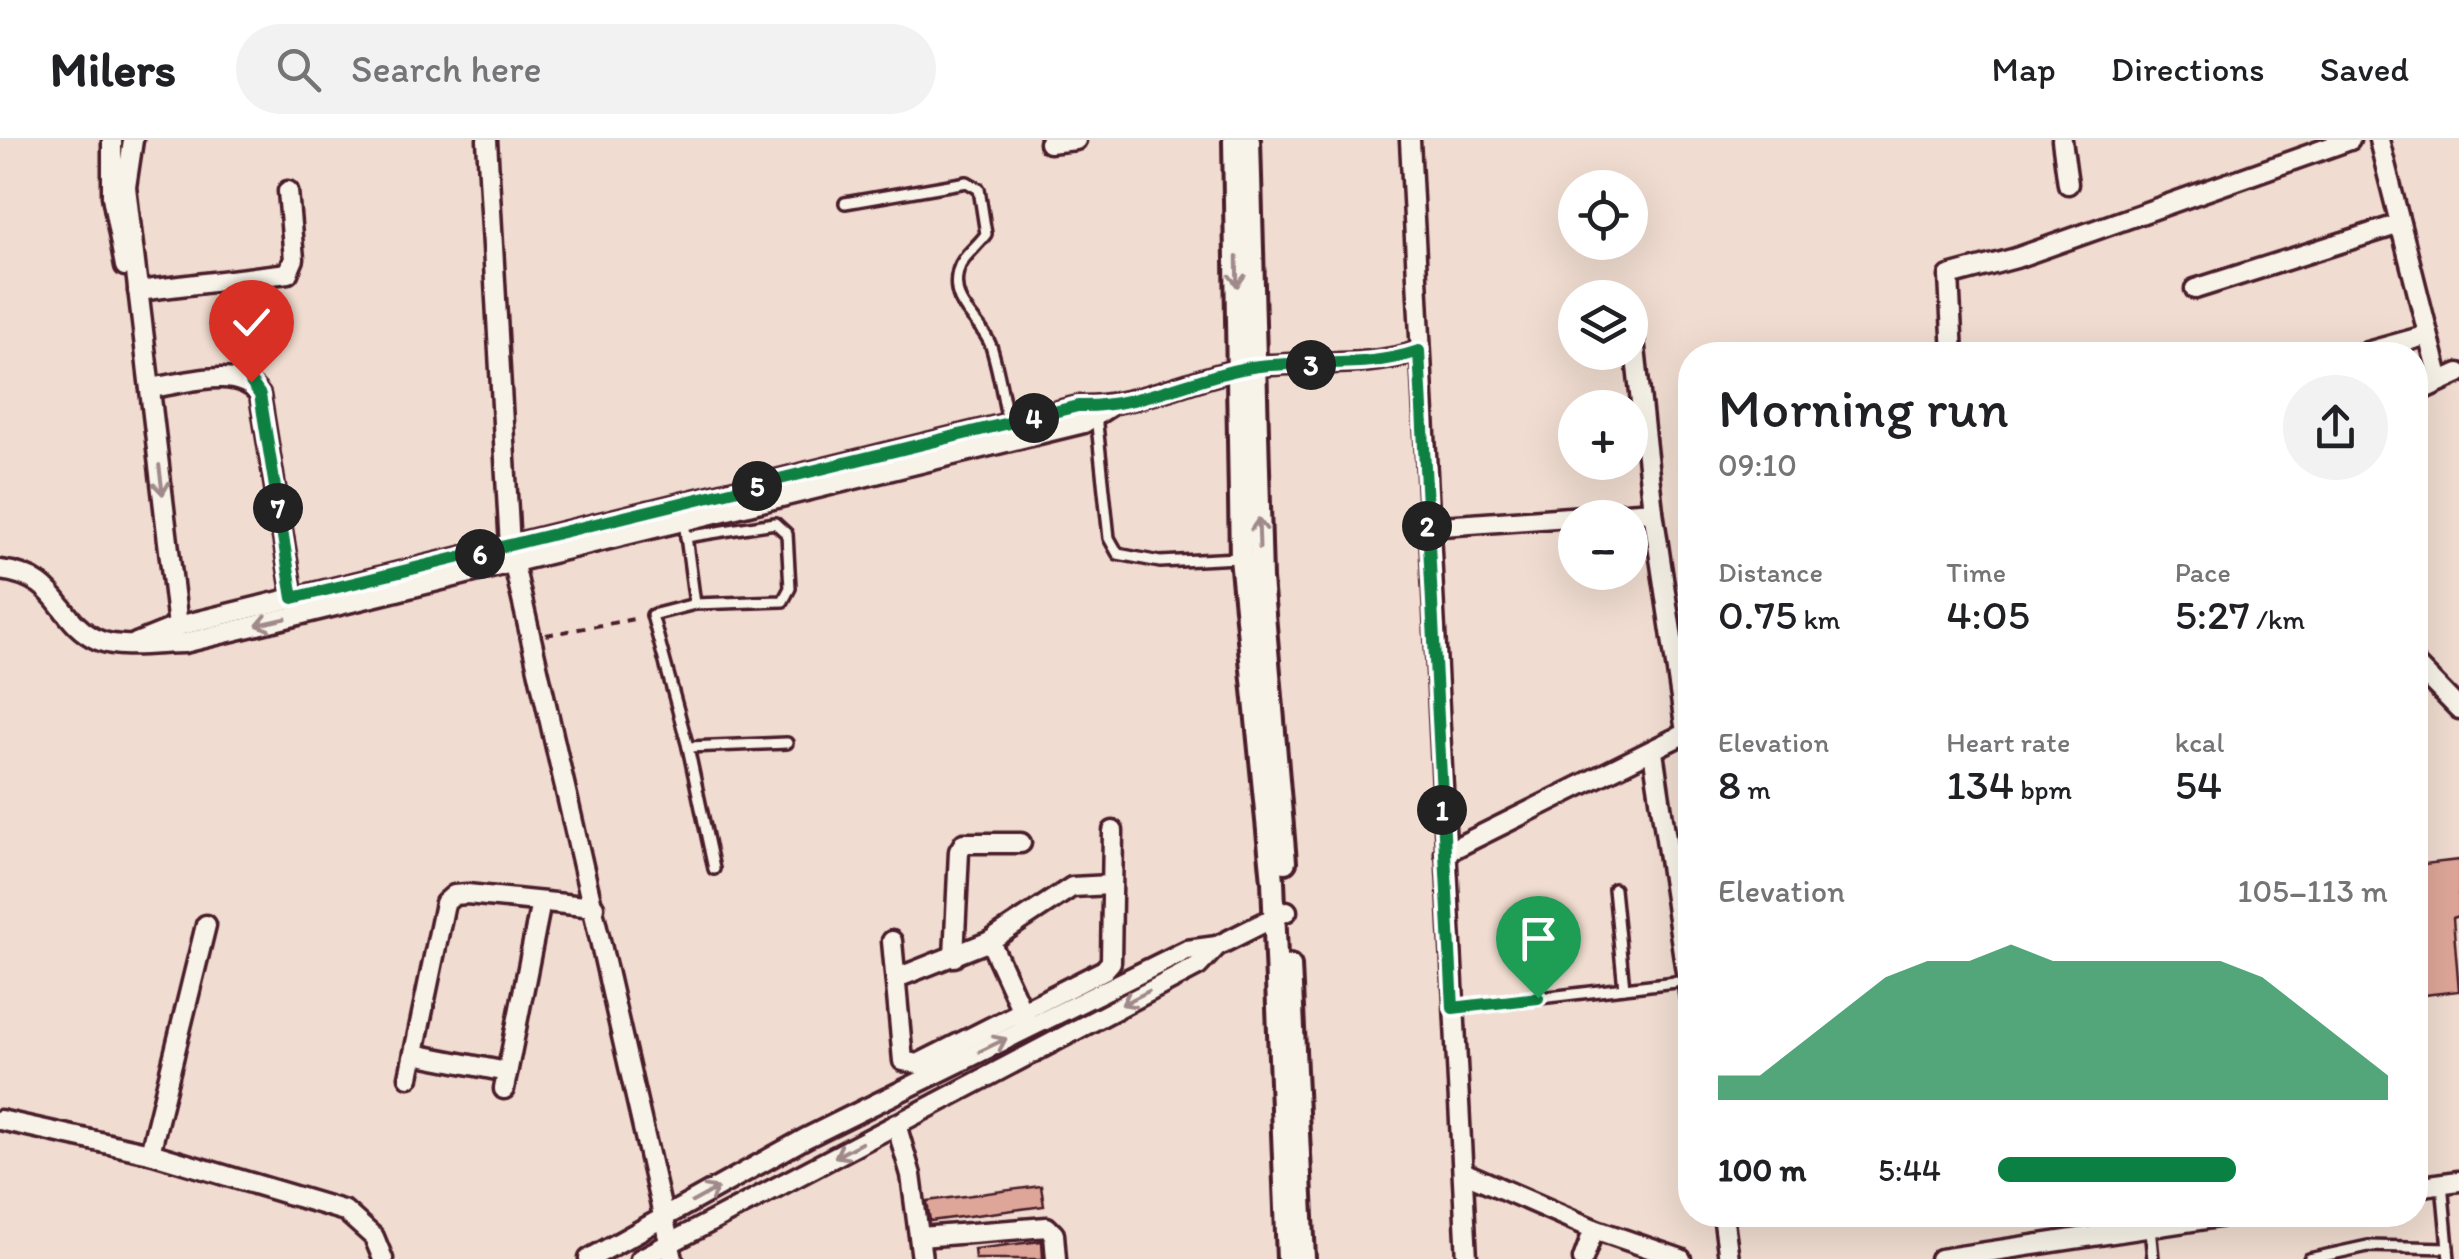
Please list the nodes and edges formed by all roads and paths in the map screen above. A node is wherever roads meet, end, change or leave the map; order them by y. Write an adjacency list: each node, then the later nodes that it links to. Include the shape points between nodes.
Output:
1 (112, 140): 30 (street, via 112,196)
2 (133, 140): 17 (street, via 126,187)
3 (486, 140): 34 (street)
4 (1076, 140): 11 (street)
5 (1234, 140): 22 (street, one-way to 22)
6 (1249, 140): 22 (street)
7 (1410, 140): 21 (street)
8 (2062, 140): 12 (street)
9 (2350, 140): 19 (street, via 1949,276)
10 (2378, 140): 15 (street)
11 (1049, 143)
12 (2068, 184)
13 (288, 191): 17 (street, via 294,260 288,273)
14 (845, 203): 29 (lane, via 967,182 980,190 986,234 956,276 960,305 991,347)
15 (2400, 224): 16 (street); 18 (street)
16 (2195, 289)
17 (138, 291): 27 (street)
18 (2428, 336): 20 (street); 25 (street)
19 (1952, 342)
20 (2405, 342)
21 (1419, 351): 22 (street, via 1374,364); 32 (street)
22 (1248, 369): 28 (street); 35 (street); 58 (street, one-way to 22)
23 (1637, 370): 31 (street)
24 (2459, 372): 25 (street)
25 (2440, 381): 26 (street)
26 (2428, 387)
27 (150, 388): 30 (street); 37 (street, via 236,377 260,395)
28 (1103, 411): 29 (street, via 1078,406); 33 (street, via 1084,423); 35 (lane, via 1108,538 1118,554 1160,562)
29 (1008, 425): 34 (street)
30 (156, 433): 40 (street, one-way to 40)
31 (1653, 511): 32 (street); 43 (street)
32 (1428, 527): 52 (street)
33 (685, 529): 34 (street); 38 (lane); 38 (lane, via 776,524 786,534 790,588 783,601)
34 (511, 556): 37 (street); 41 (street); 42 (street, one-way to 42, via 184,642)
35 (1241, 558): 58 (street)
36 (0, 570): 42 (street, via 34,578 80,630 104,642)
37 (293, 598): 40 (street)
38 (695, 604): 39 (lane)
39 (652, 616): 41 (path); 48 (lane)
40 (178, 626): 42 (street)
41 (532, 638): 57 (street)
42 (136, 642)
43 (1678, 668)
44 (2428, 677): 45 (street)
45 (2459, 709)
46 (1678, 737): 49 (street)
47 (786, 742): 48 (lane)
48 (688, 747): 53 (lane)
49 (1653, 752): 52 (street); 59 (street)
50 (1113, 831): 54 (street)
51 (1021, 842): 64 (street, via 964,843)
52 (1444, 853): 68 (street)
53 (714, 869)
54 (1111, 885): 62 (street, via 1072,887); 69 (street, via 1112,962)
55 (1614, 889): 67 (lane)
56 (541, 902): 57 (street); 71 (street, via 468,894 445,903); 71 (street, via 506,1081)
57 (594, 907): 78 (street)
58 (1281, 914): 63 (street); 90 (street); 91 (street)
59 (1678, 918)
60 (206, 924): 75 (street)
61 (892, 941): 65 (street)
62 (990, 941): 64 (street); 69 (street)
63 (1217, 946): 69 (street, via 1186,950); 70 (street, one-way to 70, via 1198,966)
64 (954, 957): 65 (street)
65 (897, 978): 69 (street, via 907,1064)
66 (1675, 982): 67 (lane)
67 (1624, 988): 68 (lane)
68 (1453, 1008): 76 (street)
69 (1026, 1019): 70 (street); 78 (street, one-way to 69)
70 (1039, 1048): 74 (street)
71 (414, 1054): 72 (street)
72 (409, 1076)
73 (0, 1120): 75 (street)
74 (896, 1124): 82 (street); 83 (street, one-way to 83)
75 (150, 1152): 85 (street, via 344,1211 374,1237)
76 (1464, 1172): 81 (street); 92 (street)
77 (2450, 1182): 84 (lane)
78 (663, 1218): 83 (street); 86 (street)
79 (1725, 1227): 95 (street)
80 (2150, 1227): 96 (street); 97 (lane)
81 (1594, 1228): 93 (street); 94 (street)
82 (920, 1237): 88 (street); 89 (street, via 1048,1227)
83 (672, 1251): 87 (street)
84 (2449, 1253): 98 (lane, via 2368,1246)
85 (383, 1259)
86 (589, 1259)
87 (640, 1259)
88 (922, 1259)
89 (1056, 1259)
90 (1288, 1259)
91 (1304, 1259)
92 (1466, 1259)
93 (1583, 1259)
94 (1681, 1259)
95 (1730, 1259)
96 (1940, 1259)
97 (2153, 1259)
98 (2309, 1259)

